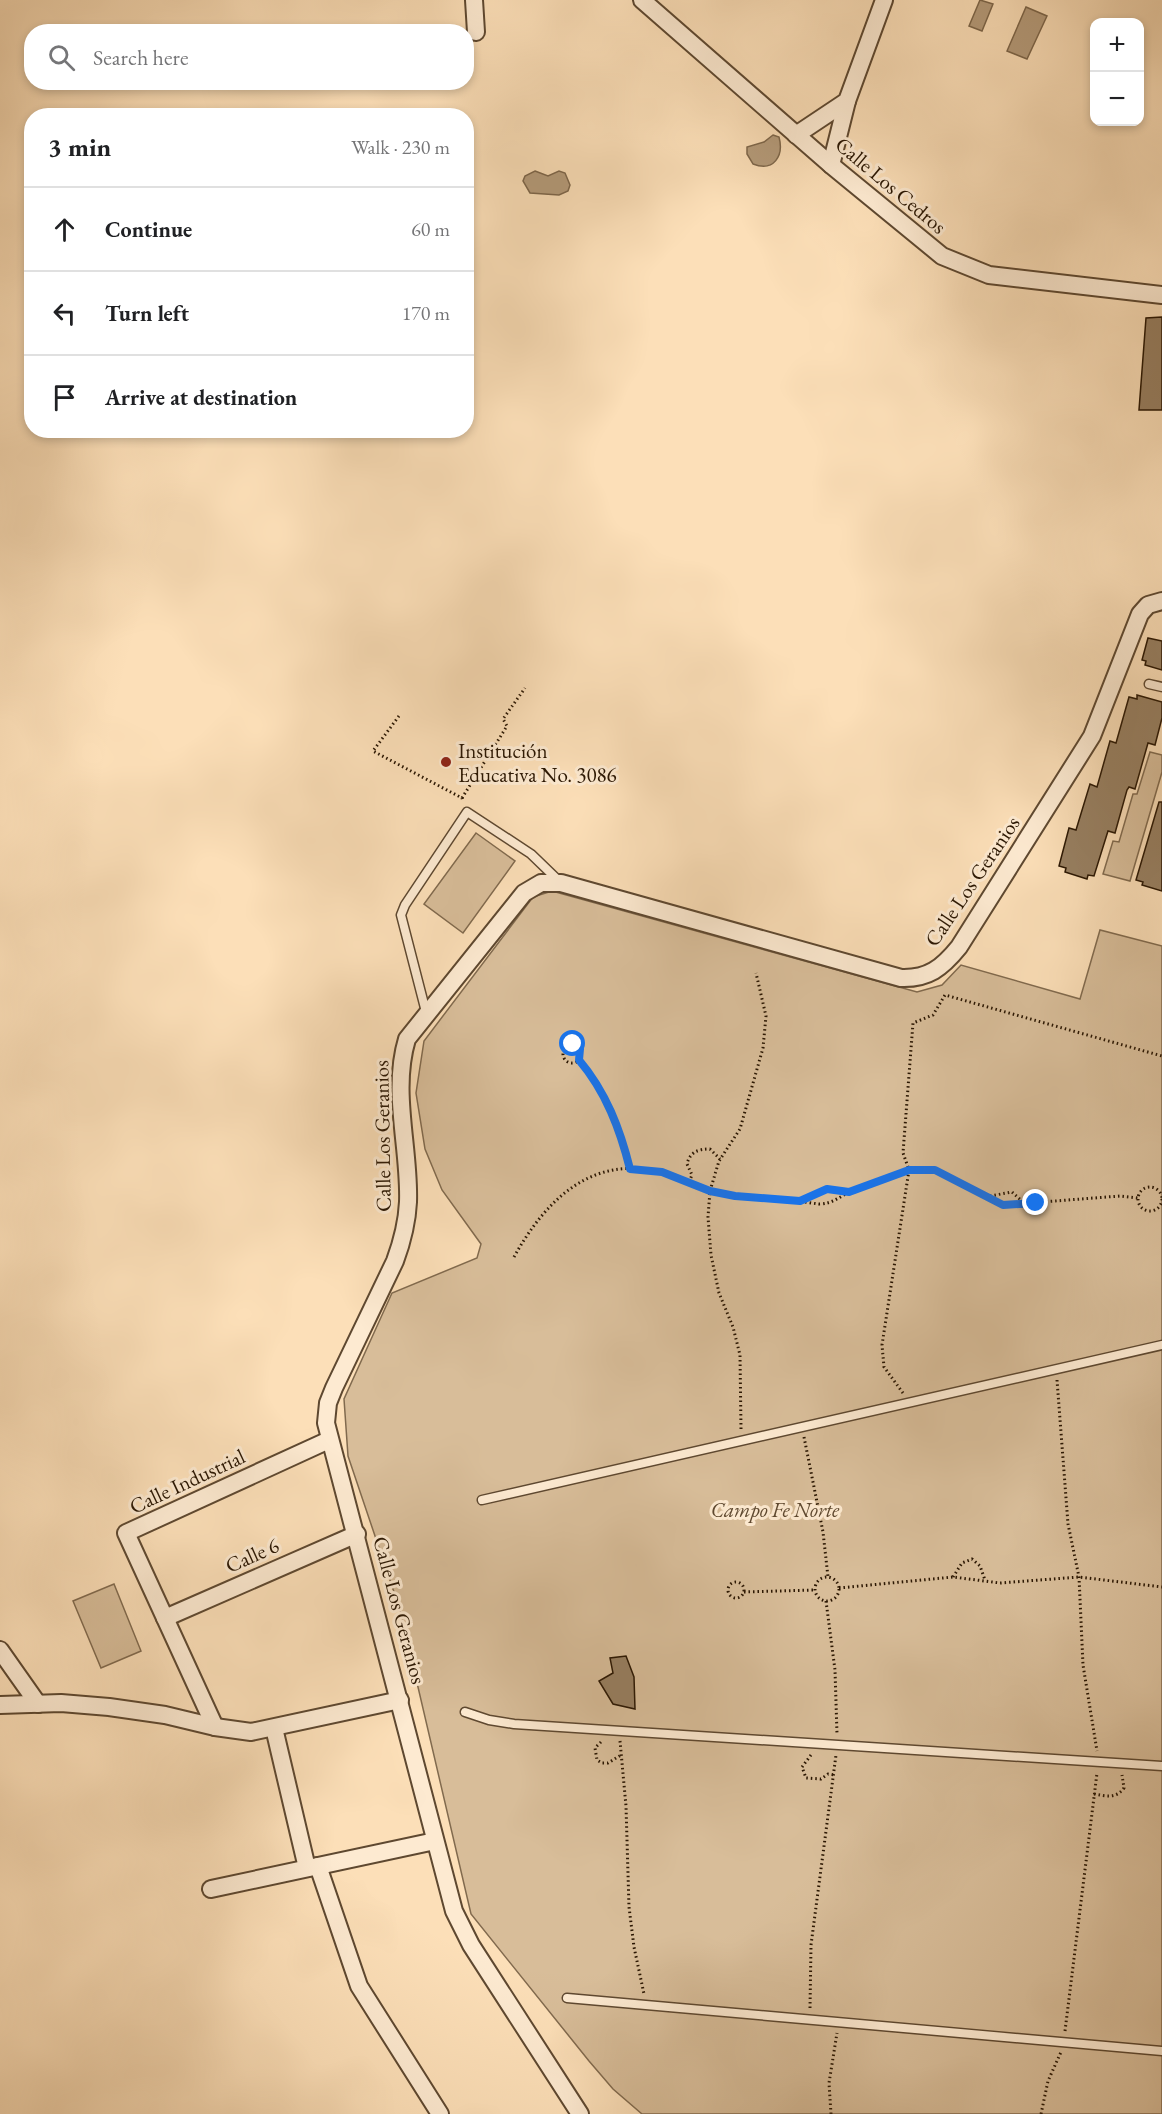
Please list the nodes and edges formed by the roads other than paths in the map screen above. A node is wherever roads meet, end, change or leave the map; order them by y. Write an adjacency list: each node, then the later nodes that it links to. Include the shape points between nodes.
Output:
1 (474, 0): 4 (street)
2 (642, 0): 6 (street, Calle Los Cedros)
3 (884, 0): 5 (street)
4 (476, 32)
5 (847, 101): 6 (street); 7 (street)
6 (796, 135): 7 (street, Calle Los Cedros)
7 (831, 165): 8 (street, Calle Los Cedros, via 942,256 989,275)
8 (1162, 295)
9 (1162, 601): 12 (street, Calle Los Geranios, via 1148,605 1140,614 1109,698 1079,758 959,947 932,973 901,978)
10 (1149, 684): 11 (lane)
11 (1162, 687)
12 (561, 883): 13 (street, Calle Los Geranios, via 541,883 524,893); 13 (lane, via 531,854 467,813 401,915)
13 (426, 1012): 15 (street, Calle Los Geranios, via 406,1039 403,1052 401,1102 408,1199 402,1240 328,1403)
14 (1162, 1346): 16 (lane)
15 (329, 1440): 17 (street, Calle Los Geranios); 18 (street, Calle Industrial, via 126,1533)
16 (482, 1500)
17 (357, 1534): 18 (street, Calle 6); 20 (street, Calle Los Geranios)
18 (165, 1618): 24 (street, Calle Industrial)
19 (0, 1650): 21 (street)
20 (400, 1700): 25 (street); 27 (street, Calle Los Geranios)
21 (38, 1704): 22 (street); 24 (street, via 165,1714)
22 (0, 1705)
23 (465, 1712): 26 (lane, via 514,1724)
24 (215, 1727): 25 (street, via 251,1732)
25 (274, 1728): 28 (street)
26 (1162, 1766)
27 (435, 1841): 28 (street); 33 (street, Calle Los Geranios, via 454,1911 471,1945)
28 (312, 1867): 29 (street); 32 (street, via 359,1986)
29 (211, 1889)
30 (567, 1998): 31 (lane)
31 (1162, 2052)
32 (440, 2114)
33 (580, 2114)

